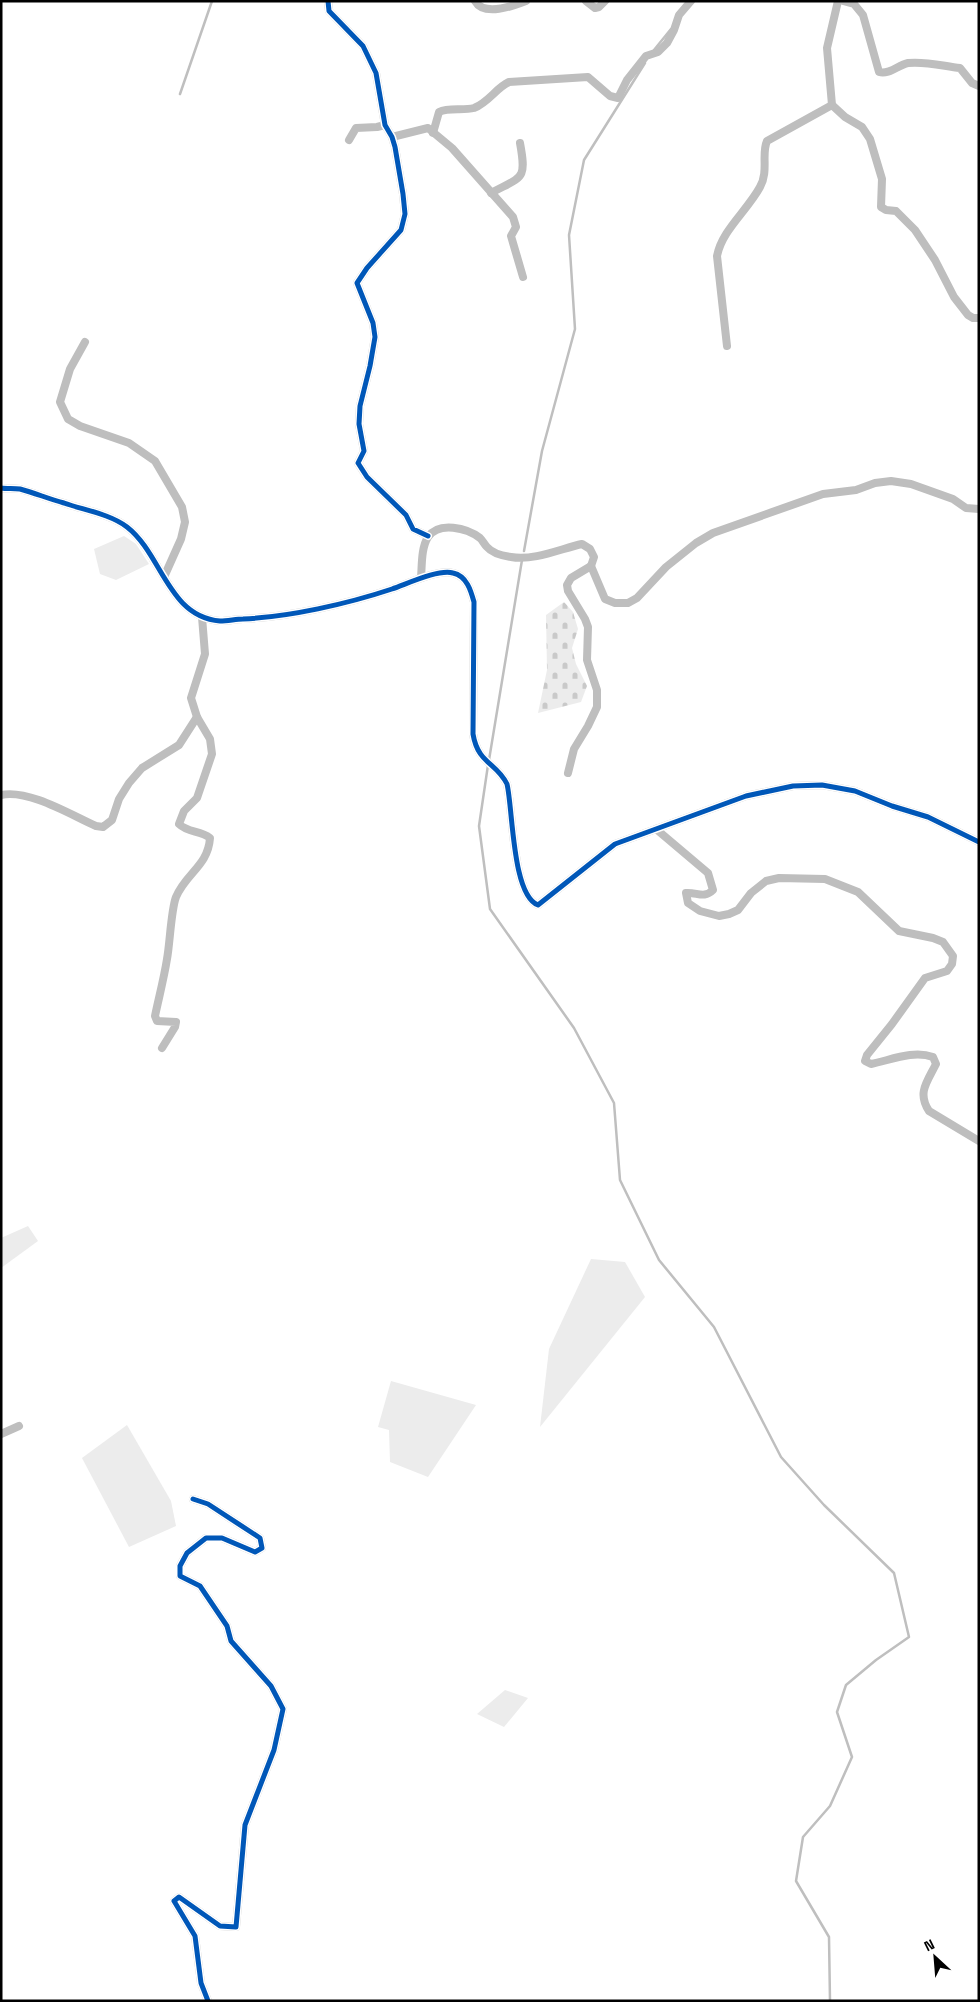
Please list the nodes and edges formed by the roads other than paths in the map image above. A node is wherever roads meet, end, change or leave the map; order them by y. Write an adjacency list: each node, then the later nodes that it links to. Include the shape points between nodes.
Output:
1 (328, 1): 11 (street, via 329,11 363,46 376,73)
2 (475, 1): 3 (street, via 482,8 505,9)
3 (526, 1)
4 (586, 1): 5 (street, via 595,8)
5 (605, 1)
6 (691, 1): 12 (street, via 679,15 667,43 658,52 646,56 618,98 610,96 588,77 509,82 487,101 473,108 438,112)
7 (838, 1): 10 (street, via 827,48)
8 (843, 1): 9 (street, via 854,4 863,15 879,72 885,73 909,63 929,63 960,68 975,86)
9 (979, 86)
10 (832, 105): 18 (street, via 862,126 870,139 882,179 881,207 896,210 916,230 954,297 968,315); 20 (street, via 767,142 766,171 761,186 719,244 717,256)
11 (385, 125): 13 (street); 14 (street, via 356,128)
12 (433, 132): 13 (street, via 428,128); 16 (street, via 452,148)
13 (392, 136): 23 (street, via 404,214 401,230 357,283 373,322 375,337 360,406 358,424 364,452 358,463 366,477 406,515 413,529)
14 (349, 140)
15 (520, 143): 16 (street, via 523,172 520,177)
16 (491, 193): 17 (street, via 516,222 510,236)
17 (523, 277)
18 (979, 318)
19 (85, 342): 25 (street, via 70,369 60,402 68,419 129,444 155,461 182,507 185,522 182,539)
20 (727, 346)
21 (1, 488): 25 (street, via 19,489 106,516 128,528)
22 (979, 509): 24 (street, via 966,508 953,499 911,484 891,481 823,494 696,542 628,604 605,599)
23 (428, 536): 24 (street, via 440,529 454,527 472,533 488,549 513,558 543,555 582,544 594,557); 26 (street)
24 (591, 566): 29 (street, via 567,584 588,627 588,660 597,690 597,707 574,748)
25 (164, 577): 27 (street, via 190,610)
26 (421, 578): 27 (street, via 391,590 273,618 220,621); 31 (street, via 455,573 471,591 474,602 473,734 476,747 488,765 502,775 507,784 515,855 525,892 534,903 538,905 615,844)
27 (202, 617): 28 (street, via 205,654 191,698)
28 (197, 718): 30 (street, via 179,745 142,768 129,783 112,820 103,827 34,798); 33 (street, via 210,739 212,754 197,798 184,810 179,824 184,829 203,832 210,838 210,847 204,861 184,883 176,898 155,1016 158,1021 176,1022)
29 (568, 772)
30 (1, 795)
31 (656, 829): 32 (street, via 746,796 793,786 822,784 855,791 928,817); 34 (street, via 708,873 713,890 709,894 686,893 688,903 700,911 719,916 738,910 766,881 825,879 858,892 898,932 943,942 953,956 948,971 924,978 865,1058 870,1064 924,1054 933,1058 936,1064 922,1095 924,1103 929,1111)
32 (979, 842)
33 (162, 1048)
34 (979, 1141)
35 (19, 1426): 36 (street)
36 (1, 1434)
37 (192, 1499): 38 (street, via 208,1504 260,1538 262,1548 256,1552 222,1538 206,1538 187,1553 180,1566 180,1576 200,1586 227,1626 231,1641 271,1686 283,1709 274,1750 245,1825 236,1927 220,1926 180,1897 174,1901 195,1936 201,1983)
38 (208, 2001)

